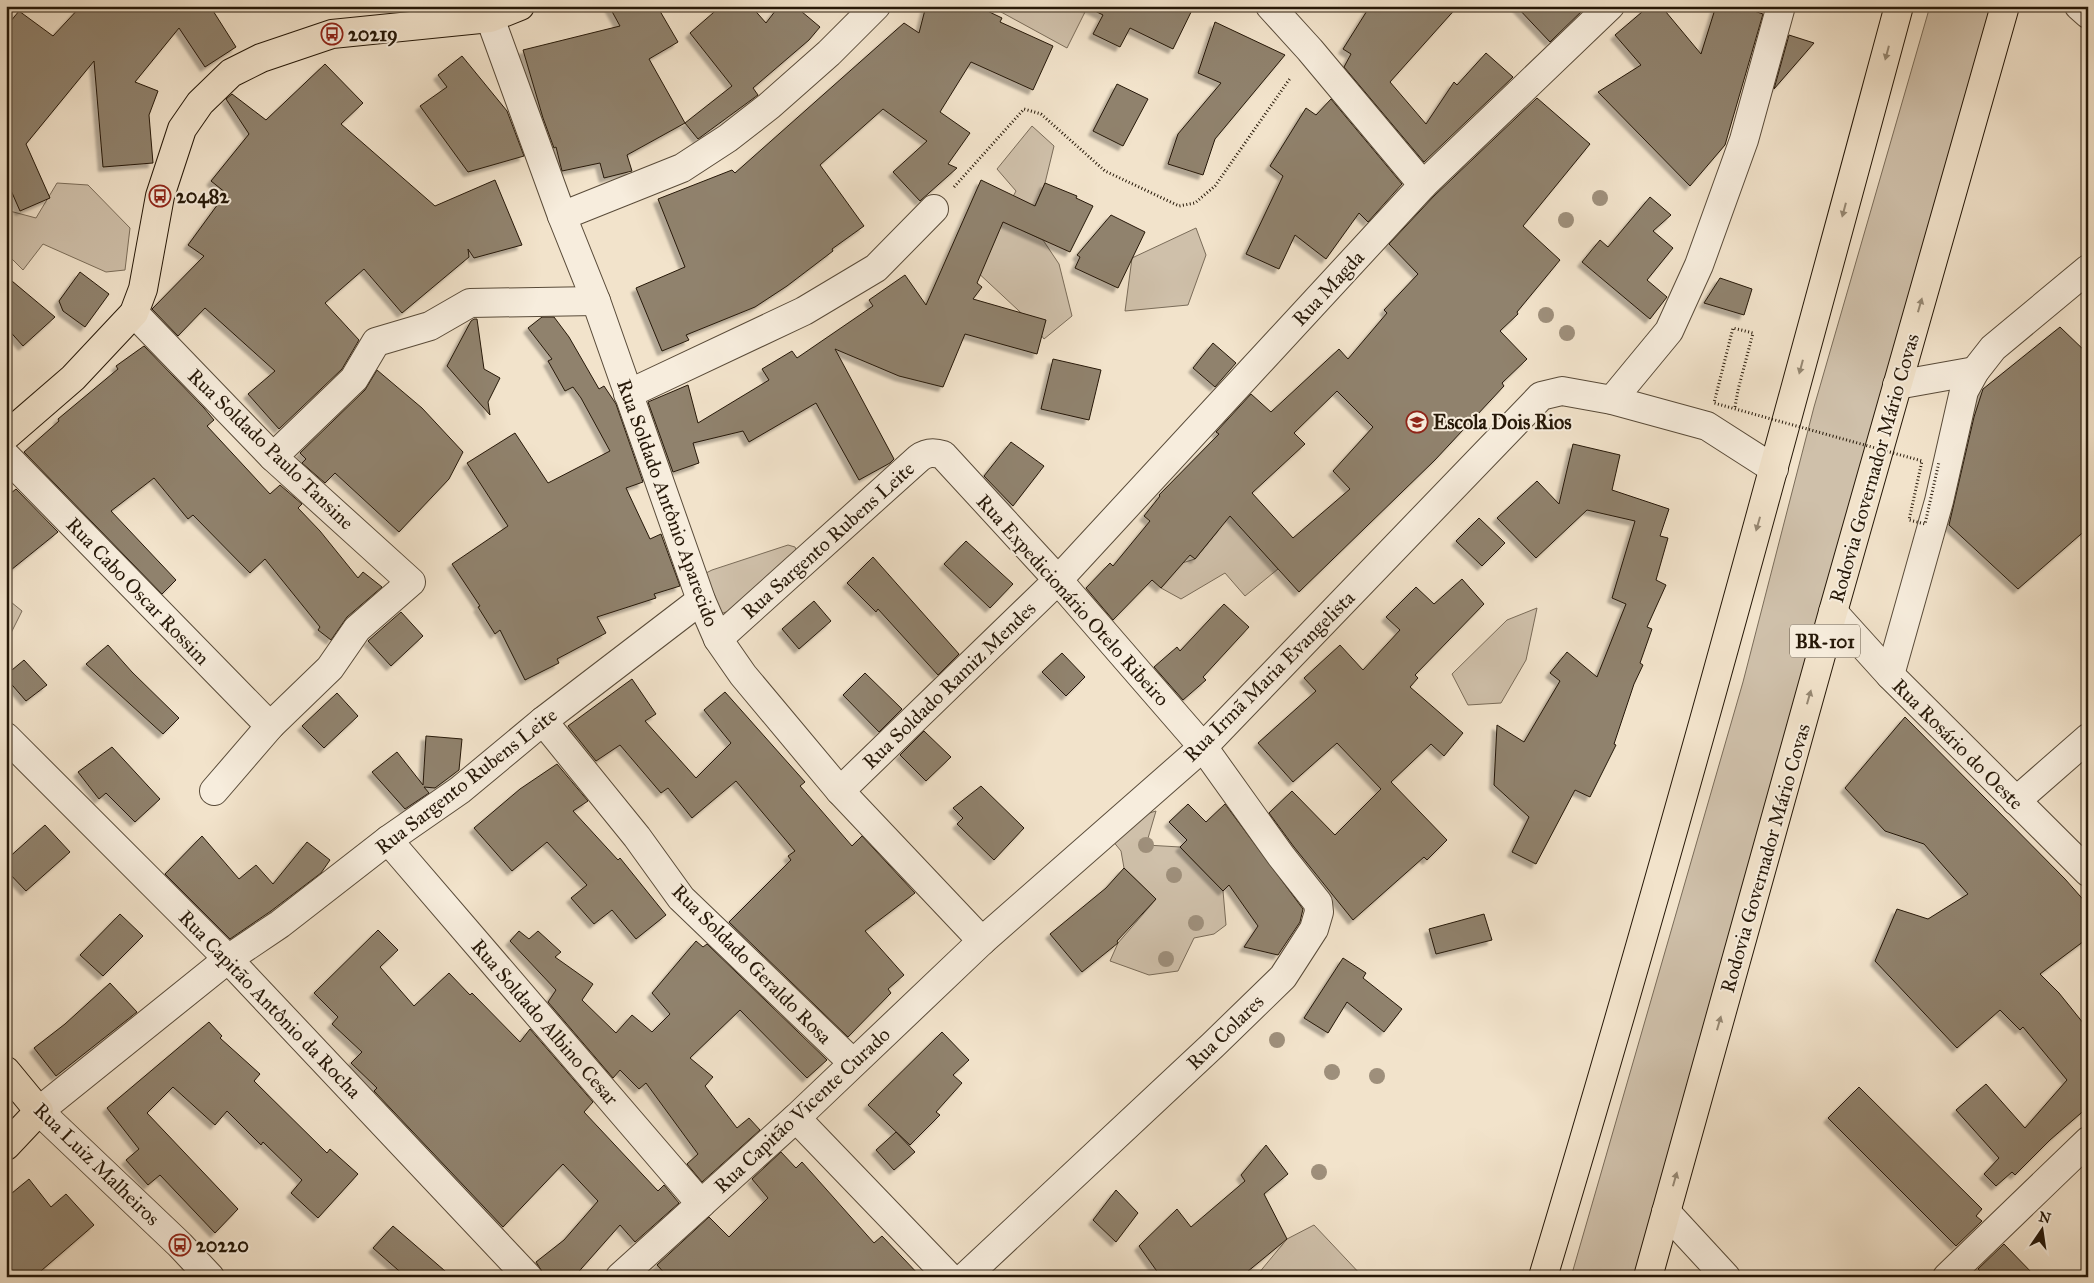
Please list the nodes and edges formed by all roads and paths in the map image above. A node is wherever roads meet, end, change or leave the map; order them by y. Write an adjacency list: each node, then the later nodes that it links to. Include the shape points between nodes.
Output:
1 (520, 6): 10 (main road)
2 (876, 6): 14 (street, via 792,86 728,138 682,168)
3 (1270, 6): 11 (street)
4 (1610, 6): 12 (street, Rua Magda)
5 (1781, 6): 22 (street, via 1744,140 1699,265 1669,331)
6 (1899, 6): 28 (main road, one-way to 28)
7 (2005, 6): 19 (main road, Rodovia Governador Mário Covas / BR-101, one-way to 7)
8 (2079, 6): 9 (street)
9 (2088, 14)
10 (490, 18): 14 (street, Rua Soldado Antônio Aparecido); 17 (main road, via 332,34 261,58 231,73 200,103 182,129 160,196 143,290)
11 (1310, 50): 12 (street); 13 (path, via 1215,186 1196,202 1179,206 1105,171 1041,114 1024,109)
12 (1423, 185): 29 (street, Rua Magda)
13 (934, 209): 21 (street, via 876,268 804,312)
14 (562, 216): 16 (street, Rua Soldado Antônio Aparecido)
15 (2088, 269): 18 (street, via 1993,348)
16 (596, 301): 21 (street, Rua Soldado Antônio Aparecido); 26 (street, via 470,303 430,326 376,342 354,379)
17 (134, 313): 23 (main road, via 74,378); 26 (street, Rua Soldado Paulo Tansine)
18 (1975, 370): 19 (street); 33 (street, via 1964,391 1939,501)
19 (1898, 385): 31 (main road, Rodovia Governador Mário Covas / BR-101)
20 (1738, 390): 27 (path, bridge, via 1753,333 1733,328 1714,403 1922,461 1909,520 1925,524)
21 (628, 394): 30 (street, Rua Soldado Antônio Aparecido)
22 (1612, 400): 28 (street, via 1707,426); 38 (street, Rua Irmã Maria Evangelista, via 1562,391 1541,396)
23 (6, 436)
24 (943, 455): 29 (street, Rua Expedicionário Otelo Ribeiro); 32 (street, Rua Sargento Rubens Leite, via 933,452 919,458)
25 (6, 456): 35 (street, Rua Cabo Oscar Rossim)
26 (273, 457): 35 (street, Rua Soldado Paulo Tansine, via 411,582 357,629 330,668)
27 (1939, 462)
28 (1774, 469): 59 (main road, one-way to 59)
29 (1058, 580): 38 (street, Rua Expedicionário Otelo Ribeiro); 40 (street, Rua Soldado Ramiz Mendes)
30 (701, 600): 32 (street, Rua Soldado Antônio Aparecido); 34 (street, Rua Sargento Rubens Leite)
31 (1833, 612): 33 (street, Rua Rosário do Oeste); 53 (main road, Rodovia Governador Mário Covas / BR-101, one-way to 31)
32 (718, 639): 40 (street, Rua Soldado Antônio Aparecido, via 743,676)
33 (1890, 675): 41 (street, Rua Rosário do Oeste)
34 (543, 721): 42 (street, Rua Sargento Rubens Leite, via 460,790); 46 (street, Rua Soldado Geraldo Rosa, via 638,837 680,898)
35 (270, 726): 39 (street)
36 (6, 737): 45 (street, Rua Capitão Antônio da Rocha)
37 (2088, 738): 41 (street)
38 (1203, 747): 44 (street, Rua Irmã Maria Evangelista); 58 (street, Rua Colares, via 1318,903 1314,929 1283,977)
39 (214, 791)
40 (840, 791): 44 (street, Rua Soldado Antônio Aparecido)
41 (2016, 801): 43 (street, Rua Rosário do Oeste)
42 (388, 840): 45 (street, Rua Sargento Rubens Leite, via 280,924); 52 (street, Rua Soldado Albino Cesar)
43 (2088, 872)
44 (982, 941): 46 (street, Rua Capitão Vicente Curado)
45 (228, 958): 48 (street, Rua Sargento Rubens Leite); 55 (street, Rua Capitão Antônio da Rocha)
46 (853, 1063): 49 (street, Rua Capitão Vicente Curado)
47 (6, 1071): 48 (main road, Rua Luiz Malheiros)
48 (39, 1111): 51 (main road); 54 (street, Rua Luiz Malheiros)
49 (796, 1118): 52 (street, Rua Capitão Vicente Curado); 57 (street)
50 (2088, 1142): 62 (street)
51 (6, 1146)
52 (701, 1204): 56 (street, Rua Capitão Vicente Curado)
53 (1666, 1212): 60 (main road, Rodovia Governador Mário Covas / BR-101); 61 (street)
54 (210, 1277)
55 (528, 1277)
56 (620, 1277)
57 (949, 1277)
58 (965, 1277)
59 (1543, 1277)
60 (1648, 1277)
61 (1726, 1277)
62 (1947, 1277)

